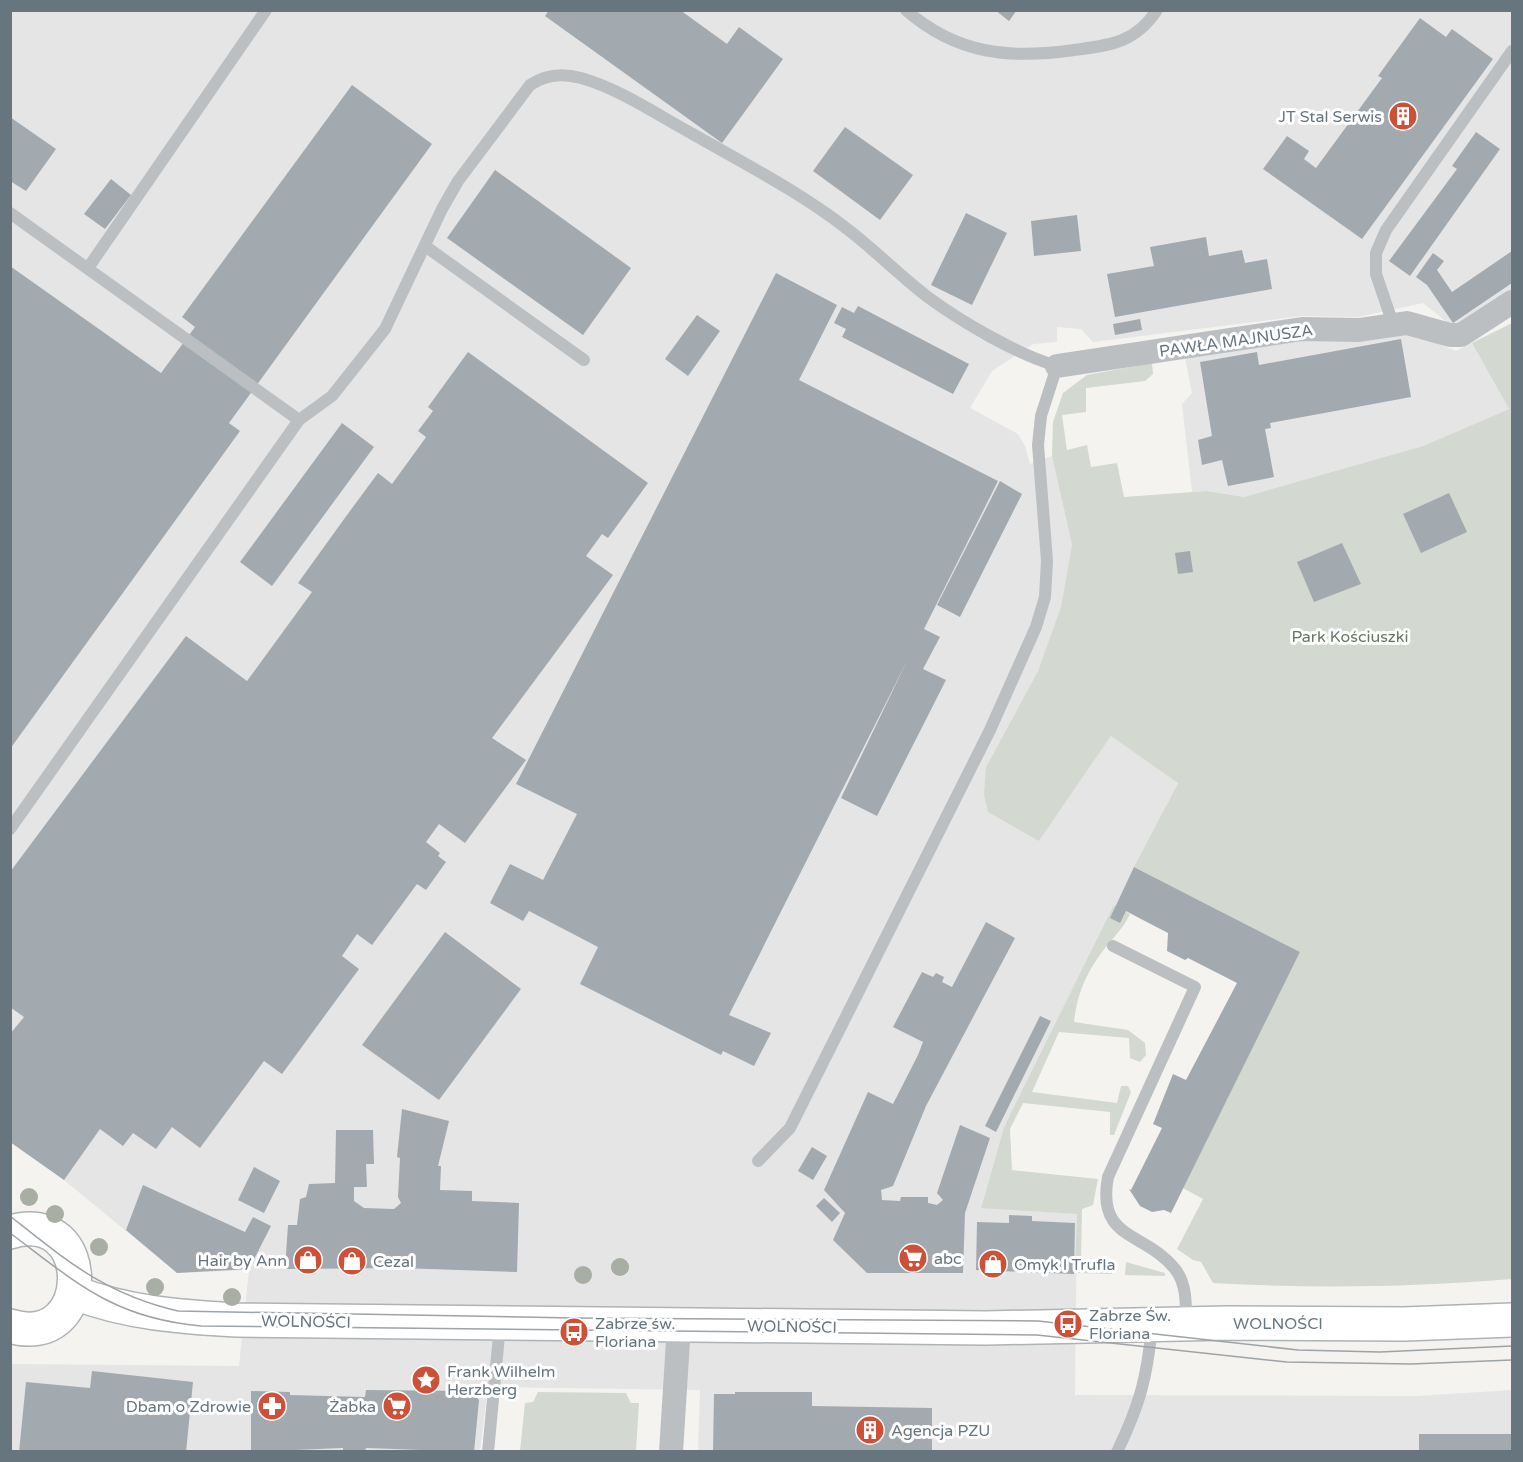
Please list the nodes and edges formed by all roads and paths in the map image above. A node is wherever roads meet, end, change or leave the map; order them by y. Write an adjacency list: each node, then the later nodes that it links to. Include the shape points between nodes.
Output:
1 (266, 10): 7 (lane)
2 (906, 10): 3 (lane, via 956,42 993,53 1033,56 1107,46 1131,38)
3 (1157, 10)
4 (1512, 51): 9 (lane, via 1379,245 1376,274)
5 (10, 213): 7 (lane)
6 (425, 246): 10 (lane); 11 (lane, via 458,181 530,84 558,75 582,78 656,113 802,197 844,226 937,303 1025,354); 12 (lane, via 385,329 332,396)
7 (88, 268): 12 (lane)
8 (1512, 302): 9 (street, PAWŁA MAJNUSZA, via 1461,334 1450,335 1414,324)
9 (1393, 324): 11 (street, PAWŁA MAJNUSZA, via 1359,330 1302,329)
10 (584, 360)
11 (1057, 366): 15 (lane, via 1041,416 1038,445 1047,561 1045,597 1036,627 990,730 790,1128)
12 (299, 420): 13 (lane)
13 (10, 829)
14 (1113, 946): 21 (lane, via 1195,987 1108,1177 1104,1198 1109,1216 1120,1228 1176,1270 1183,1283)
15 (758, 1161)
16 (10, 1232): 17 (street, via 40,1230 62,1244 75,1266)
17 (75, 1293): 19 (street, WOLNOŚCI, via 117,1307 177,1317); 23 (street, via 53,1322 34,1328)
18 (1512, 1320): 21 (street, WOLNOŚCI)
19 (500, 1324): 22 (street, WOLNOŚCI); 24 (lane)
20 (1152, 1324): 21 (street, WOLNOŚCI); 22 (street, WOLNOŚCI, via 986,1328); 26 (lane, via 1148,1369 1137,1412)
21 (1186, 1324)
22 (680, 1325): 25 (street)
23 (10, 1326)
24 (488, 1452)
25 (671, 1452)
26 (1117, 1452)

